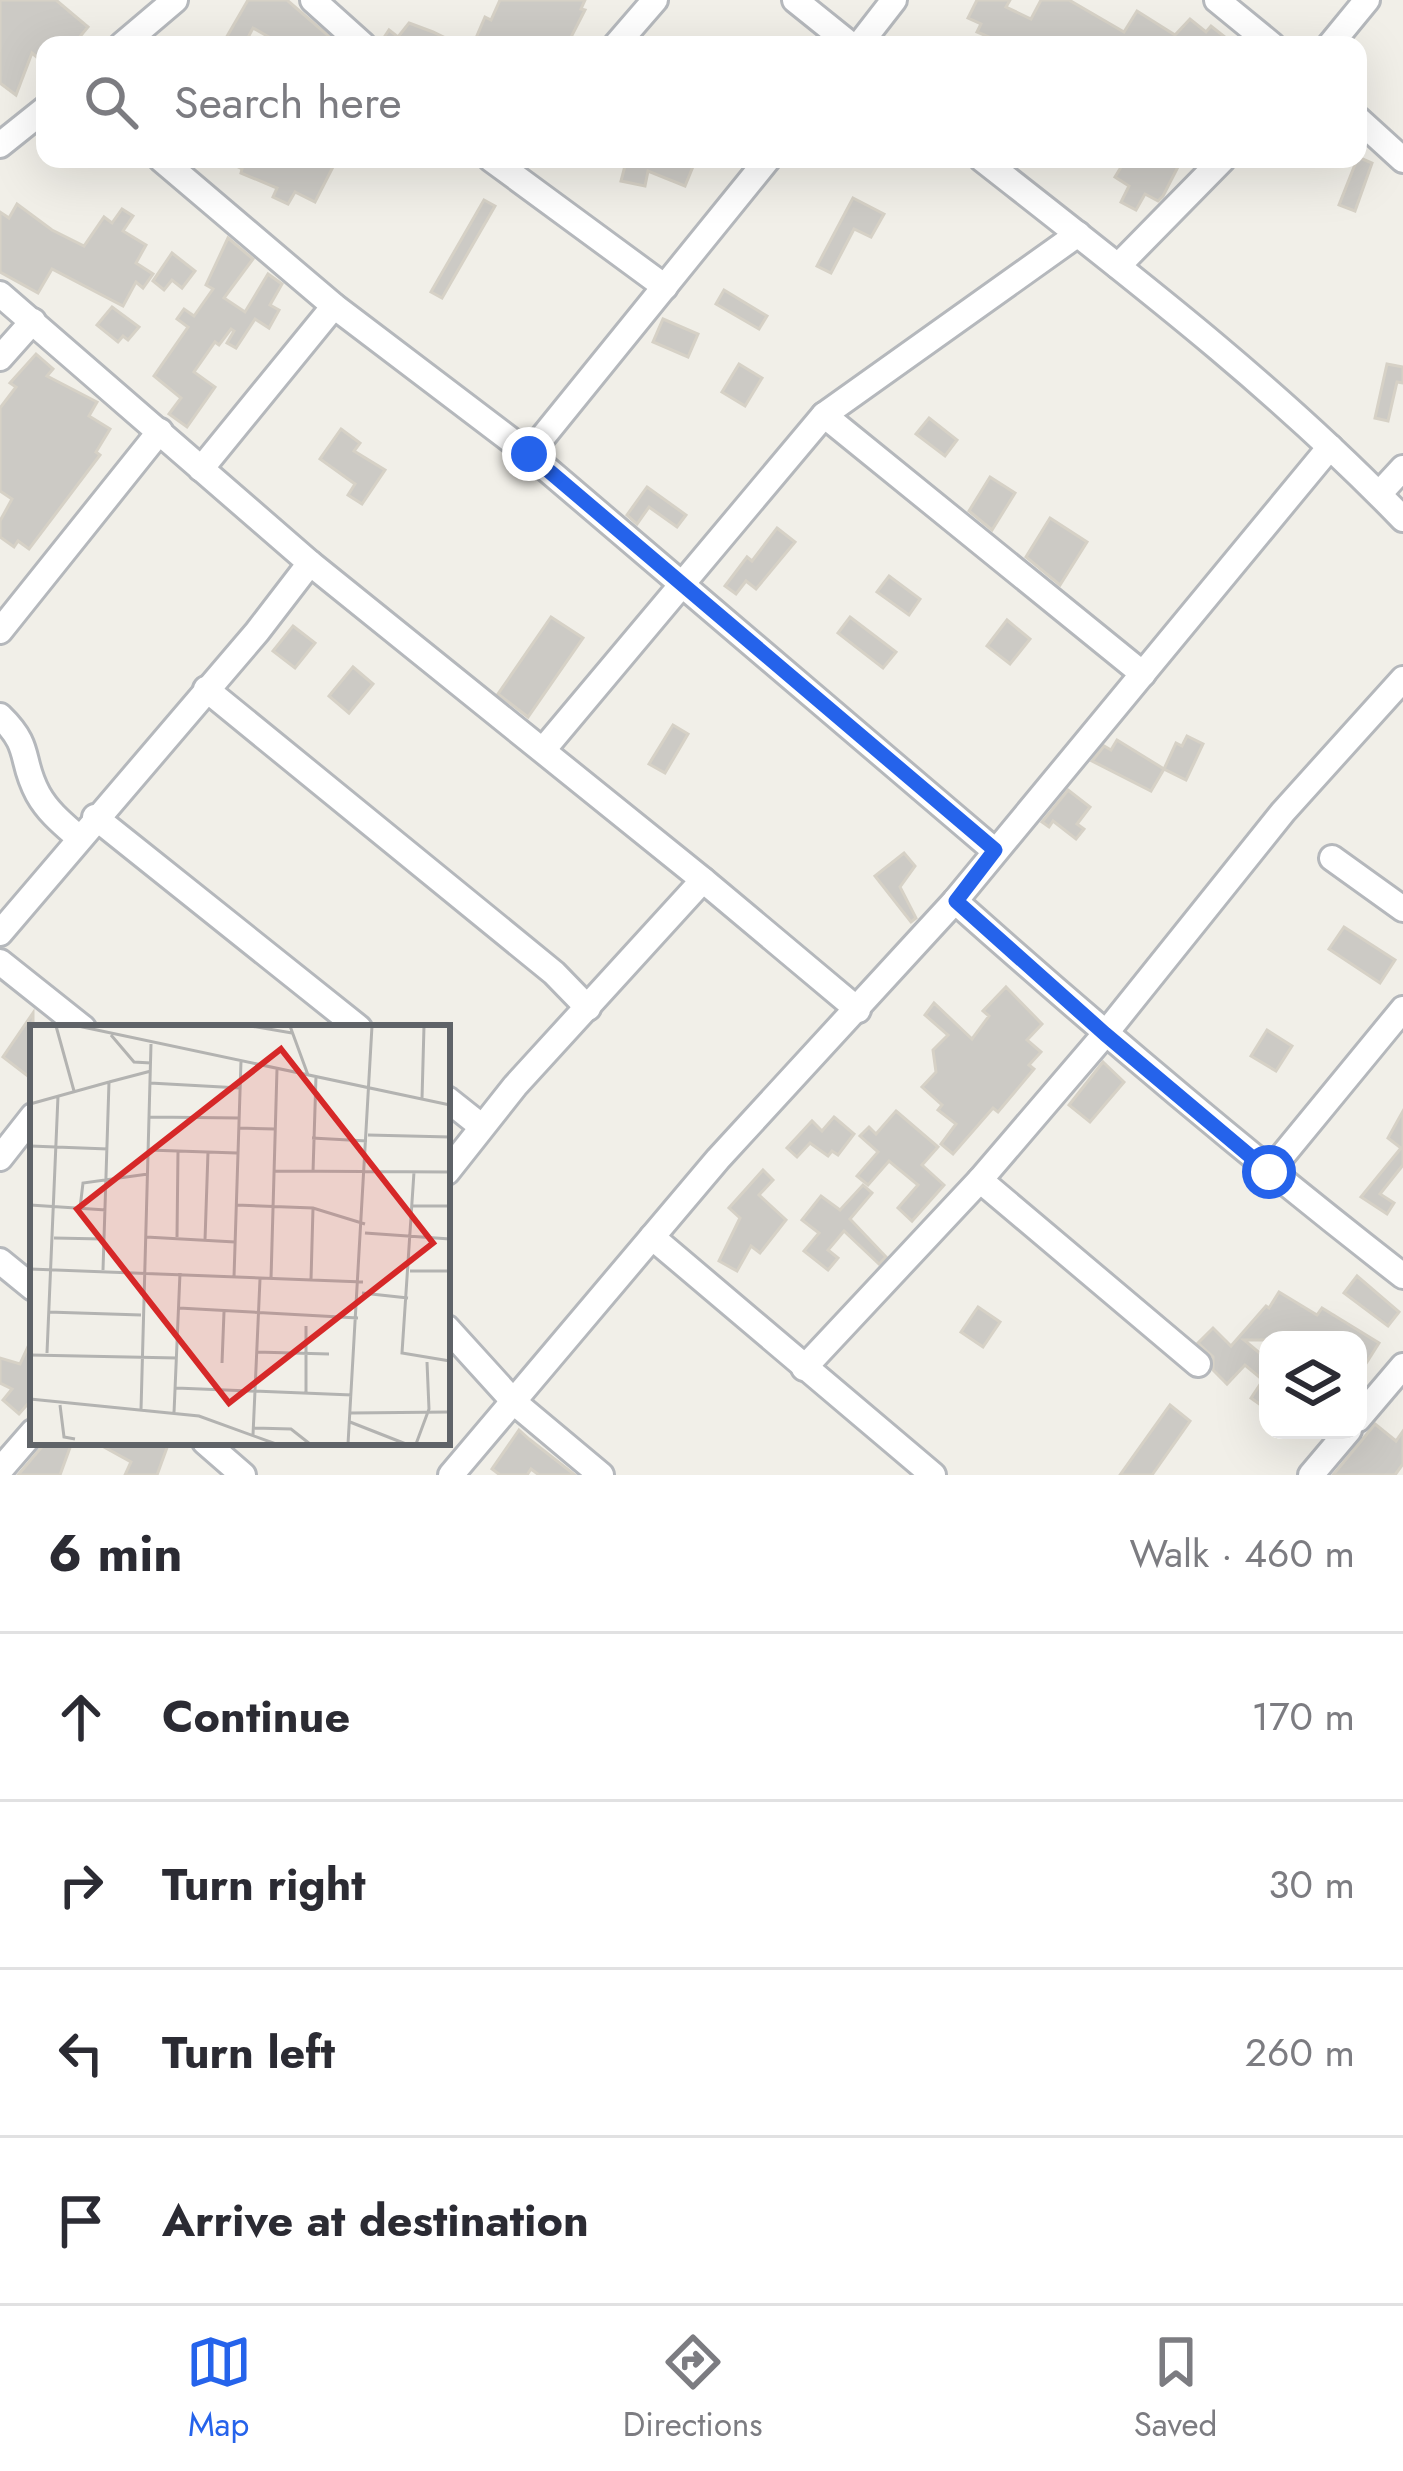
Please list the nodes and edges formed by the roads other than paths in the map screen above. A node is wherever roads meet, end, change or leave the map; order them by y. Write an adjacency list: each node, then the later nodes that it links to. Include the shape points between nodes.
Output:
1 (175, 0): 8 (street)
2 (313, 0): 9 (street)
3 (655, 0): 10 (street)
4 (795, 0): 11 (street)
5 (894, 0): 12 (street)
6 (1217, 0): 13 (street)
7 (1367, 0): 14 (street)
8 (133, 36)
9 (354, 36)
10 (624, 36)
11 (843, 36)
12 (863, 36)
13 (1261, 36)
14 (1337, 36)
15 (36, 116): 17 (street)
16 (1367, 127): 18 (street)
17 (0, 145)
18 (1403, 160)
19 (172, 168): 28 (street)
20 (510, 168): 26 (street)
21 (761, 168): 26 (street)
22 (994, 168): 24 (street)
23 (1214, 168): 25 (street)
24 (1078, 234): 25 (street); 31 (street)
25 (1118, 266): 33 (street)
26 (664, 287): 34 (street)
27 (0, 294): 29 (street)
28 (334, 306): 34 (street); 36 (street)
29 (33, 321): 30 (street); 32 (street)
30 (0, 358)
31 (824, 415): 40 (street); 42 (street)
32 (160, 431): 36 (street); 41 (street)
33 (1330, 447): 37 (street); 42 (street)
34 (529, 454): 40 (street)
35 (1403, 468): 37 (street)
36 (201, 469): 39 (street)
37 (1379, 494): 38 (street)
38 (1403, 519)
39 (310, 563): 44 (street); 46 (street)
40 (682, 586): 46 (street); 49 (street)
41 (0, 631)
42 (1143, 674): 49 (street)
43 (1403, 679): 61 (street, via 1282,812)
44 (206, 689): 47 (street); 56 (street)
45 (0, 716): 48 (street, via 21,737 49,811)
46 (543, 750): 51 (street)
47 (95, 817): 48 (street); 60 (street)
48 (79, 838): 54 (street)
49 (995, 850): 52 (street)
50 (1331, 858): 53 (street)
51 (703, 880): 56 (street); 58 (street)
52 (956, 901): 58 (street); 61 (street)
53 (1403, 909)
54 (0, 933)
55 (0, 962): 59 (street)
56 (588, 1008): 64 (street)
57 (1403, 1009): 67 (street)
58 (857, 1010): 69 (street)
59 (78, 1025)
60 (354, 1025)
61 (1105, 1034): 67 (street); 68 (street)
62 (450, 1101): 64 (street)
63 (30, 1120): 65 (street)
64 (481, 1126): 66 (street)
65 (0, 1159)
66 (450, 1168)
67 (1269, 1172): 71 (street)
68 (980, 1180): 74 (street); 76 (street)
69 (652, 1237): 76 (street); 77 (street)
70 (0, 1261): 72 (street)
71 (1403, 1276)
72 (30, 1286)
73 (450, 1331): 77 (street)
74 (1198, 1364)
75 (1403, 1366): 78 (street)
76 (804, 1368): 86 (street)
77 (514, 1403): 84 (street); 85 (street)
78 (1367, 1408)
79 (30, 1433): 82 (street)
80 (1341, 1439): 87 (street)
81 (207, 1445): 83 (street)
82 (2, 1461)
83 (229, 1471)
84 (451, 1475)
85 (601, 1475)
86 (933, 1475)
87 (1311, 1475)

